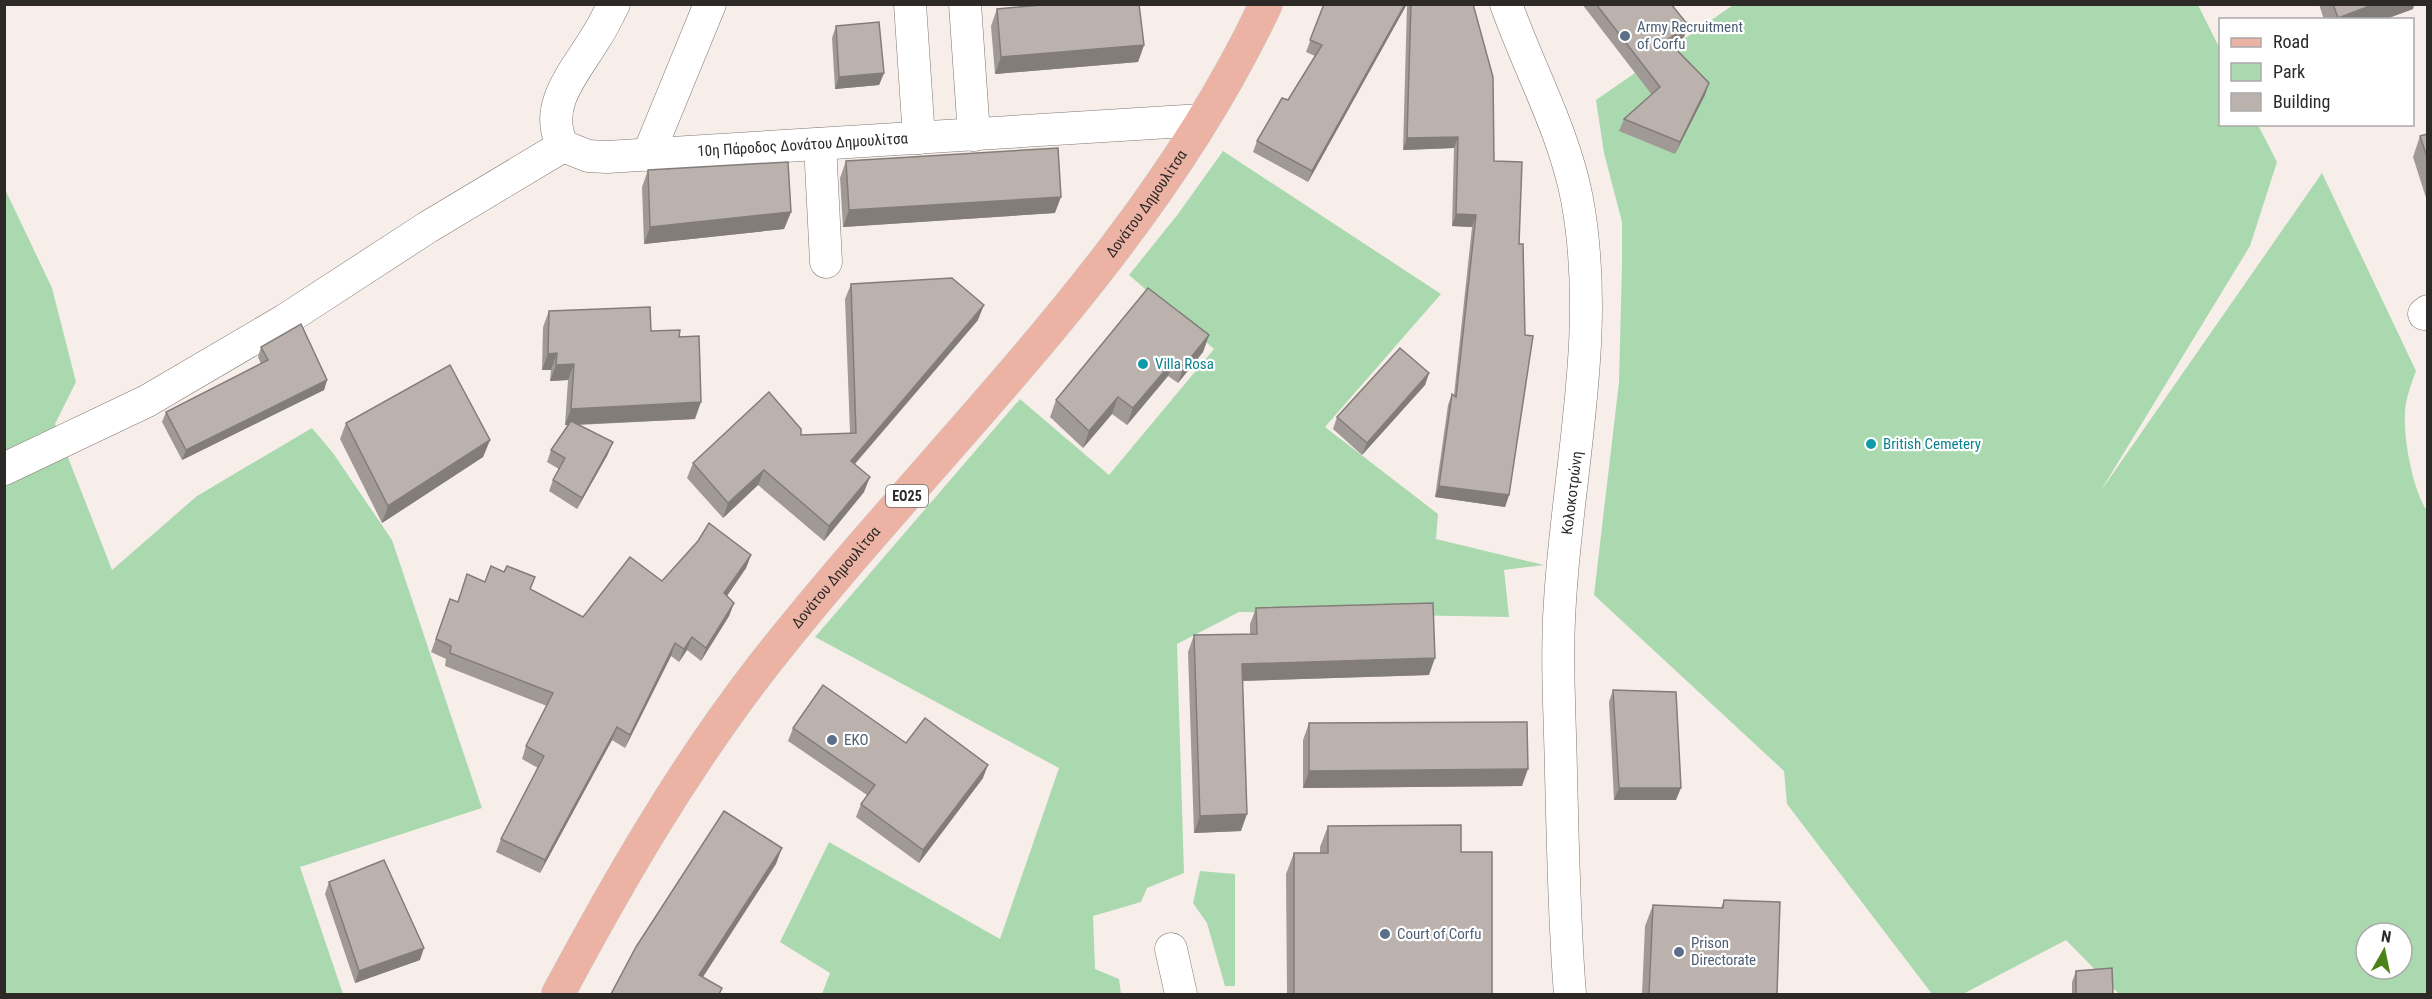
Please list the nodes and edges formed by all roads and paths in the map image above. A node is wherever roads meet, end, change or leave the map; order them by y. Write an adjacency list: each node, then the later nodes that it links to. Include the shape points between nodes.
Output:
1 (614, 4): 11 (street, via 561,96 557,128)
2 (711, 4): 12 (street)
3 (910, 4): 9 (street)
4 (965, 4): 8 (street)
5 (1266, 4): 7 (main road, Δονάτου Δημουλίτσα / ΕΟ25)
6 (1506, 4): 18 (street, Κολοκοτρώνη, via 1569,162 1577,201 1586,298 1579,436 1560,602 1565,932)
7 (1202, 120): 8 (street, 10η Πάροδος Δονάτου Δημουλίτσα); 16 (main road, Δονάτου Δημουλίτσα / ΕΟ25, via 1083,291 820,596 728,712 653,825)
8 (974, 135): 9 (street, 10η Πάροδος Δονάτου Δημουλίτσα)
9 (919, 138): 10 (street, 10η Πάροδος Δονάτου Δημουλίτσα)
10 (820, 144): 12 (street, 10η Πάροδος Δονάτου Δημουλίτσα); 13 (street)
11 (563, 146): 12 (street, 10η Πάροδος Δονάτου Δημουλίτσα, via 597,156); 14 (street, via 428,226 285,320 147,401)
12 (648, 154)
13 (826, 262)
14 (4, 469)
15 (1171, 949): 17 (street)
16 (558, 994)
17 (1181, 994)
18 (1570, 994)

